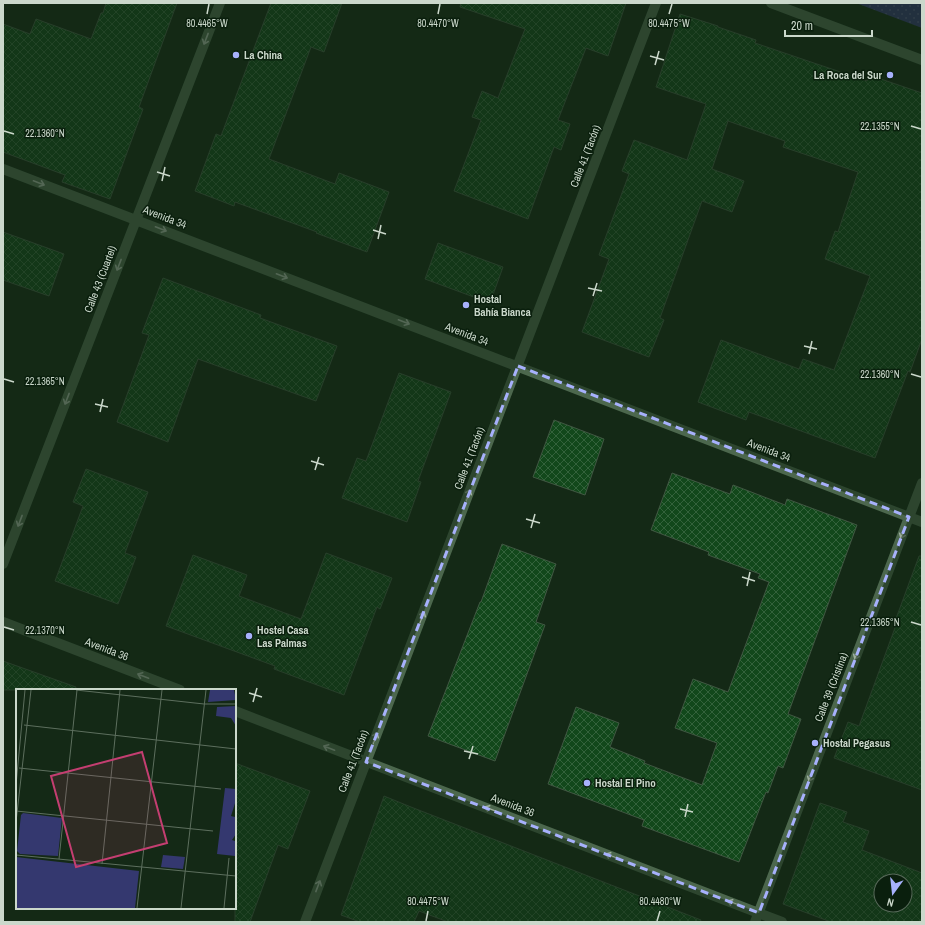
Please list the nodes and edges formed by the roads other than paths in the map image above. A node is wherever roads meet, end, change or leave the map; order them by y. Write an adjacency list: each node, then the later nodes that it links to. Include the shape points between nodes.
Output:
1 (220, 3): 6 (street, Calle 43 (Cuartel), one-way to 6)
2 (656, 3): 7 (street, Calle 41 (Tacón))
3 (771, 3): 4 (street)
4 (922, 60)
5 (3, 169): 6 (street, Avenida 34, one-way to 6)
6 (136, 219): 7 (street, Avenida 34, one-way to 7); 11 (street, Calle 43 (Cuartel), one-way to 11)
7 (518, 366): 9 (street, Avenida 34); 15 (street, Calle 41 (Tacón), one-way to 7)
8 (922, 483): 9 (street, Calle 39 (Cristina))
9 (909, 516): 10 (street, Avenida 34); 16 (street, Calle 39 (Cristina), one-way to 16)
10 (922, 522)
11 (3, 564)
12 (3, 622): 13 (street, Avenida 36, one-way to 12)
13 (177, 689)
14 (236, 711): 15 (street, Avenida 36, one-way to 14)
15 (366, 762): 16 (street, Avenida 36, one-way to 15); 17 (street, Calle 41 (Tacón), one-way to 15)
16 (757, 918): 18 (street, Avenida 36)
17 (305, 922)
18 (782, 922)

